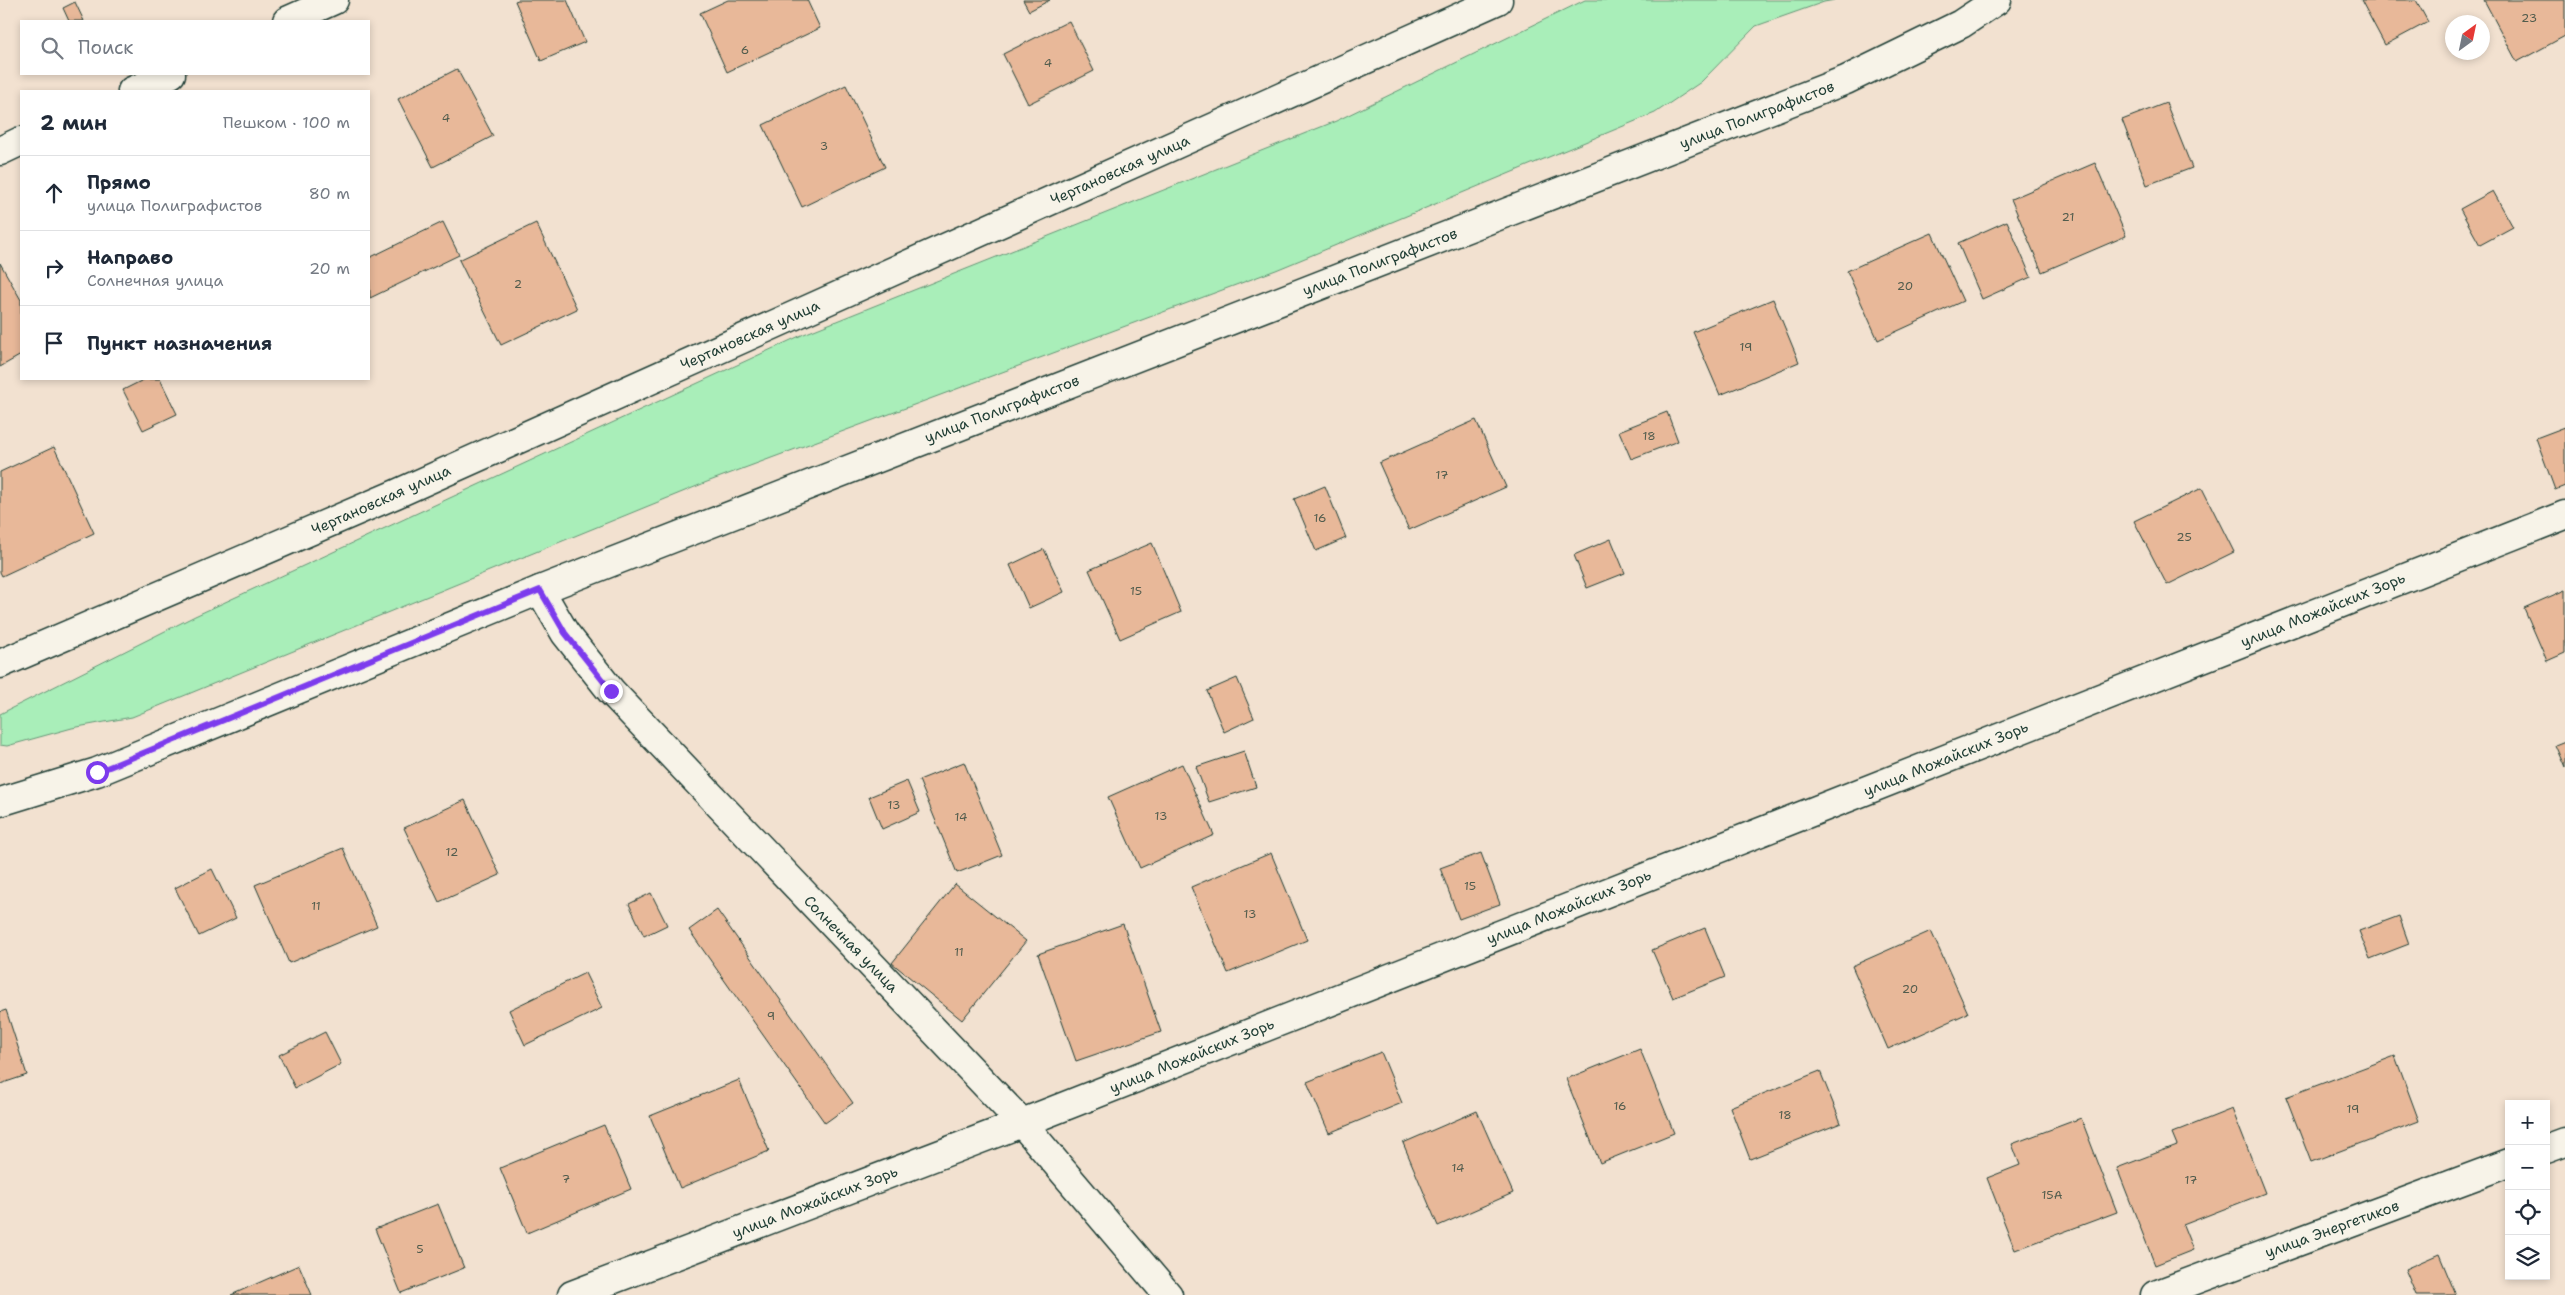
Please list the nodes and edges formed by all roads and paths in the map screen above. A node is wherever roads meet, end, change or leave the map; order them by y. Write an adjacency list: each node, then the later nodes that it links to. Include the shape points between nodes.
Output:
1 (334, 0): 4 (street)
2 (1498, 0): 11 (street, Чертановская улица, via 396,494)
3 (1997, 0): 10 (street, улица Полиграфистов, via 1961,24 1846,80)
4 (289, 20)
5 (169, 75): 6 (street)
6 (134, 90)
7 (20, 141): 8 (street)
8 (0, 151)
9 (2565, 515): 13 (street, улица Можайских Зорь)
10 (540, 590): 12 (street, улица Полиграфистов, via 97,772); 13 (street, Солнечная улица, via 565,633 611,691)
11 (0, 664)
12 (0, 802)
13 (1022, 1123): 17 (street, улица Можайских Зорь); 18 (street, Солнечная улица)
14 (2565, 1142): 15 (street)
15 (2550, 1148)
16 (2505, 1164): 19 (street, улица Энергетиков)
17 (572, 1295)
18 (1168, 1295)
19 (2155, 1295)

